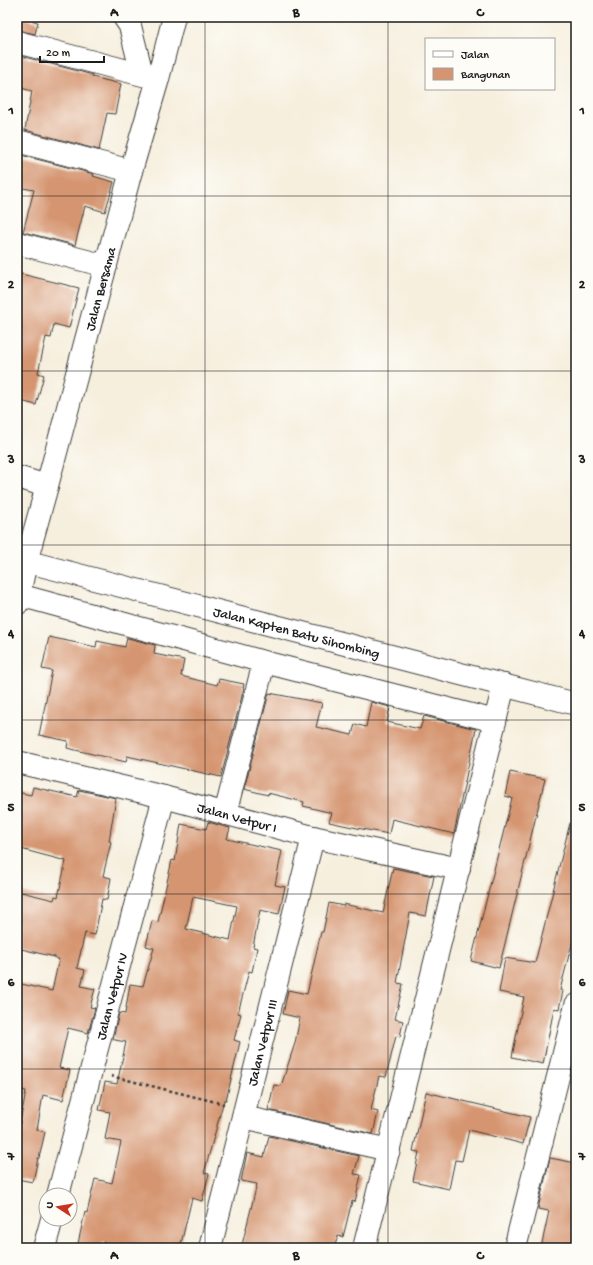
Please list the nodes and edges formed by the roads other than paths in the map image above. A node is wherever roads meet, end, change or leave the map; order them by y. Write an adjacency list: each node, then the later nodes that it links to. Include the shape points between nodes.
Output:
1 (124, 17): 4 (street)
2 (174, 17): 4 (street, Jalan Bersama)
3 (17, 42): 4 (street)
4 (150, 77): 6 (street, Jalan Bersama)
5 (17, 141): 6 (street)
6 (131, 171): 8 (street, Jalan Bersama)
7 (17, 243): 8 (street)
8 (106, 266): 10 (street, Jalan Bersama)
9 (17, 477): 10 (street)
10 (46, 486): 11 (street, Jalan Bersama)
11 (22, 561): 12 (street, Jalan Bersama); 14 (street, Jalan Kapten Batu Sihombing)
12 (18, 599): 13 (street)
13 (264, 662): 16 (street); 19 (street)
14 (504, 685): 15 (street, Jalan Kapten Batu Sihombing); 16 (street)
15 (576, 704)
16 (495, 721): 21 (street)
17 (17, 762): 18 (street, Jalan Vetpur I)
18 (164, 797): 19 (street, Jalan Vetpur I); 25 (street, Jalan Vetpur IV)
19 (225, 814): 20 (street, Jalan Vetpur I)
20 (313, 837): 21 (street, Jalan Vetpur I); 23 (street, Jalan Vetpur III)
21 (459, 869): 24 (street)
22 (576, 1005): 30 (street)
23 (244, 1114): 24 (street); 28 (street, Jalan Vetpur III)
24 (389, 1150): 29 (street)
25 (60, 1187)
26 (50, 1227): 27 (street)
27 (44, 1248)
28 (210, 1248)
29 (364, 1248)
30 (515, 1248)

